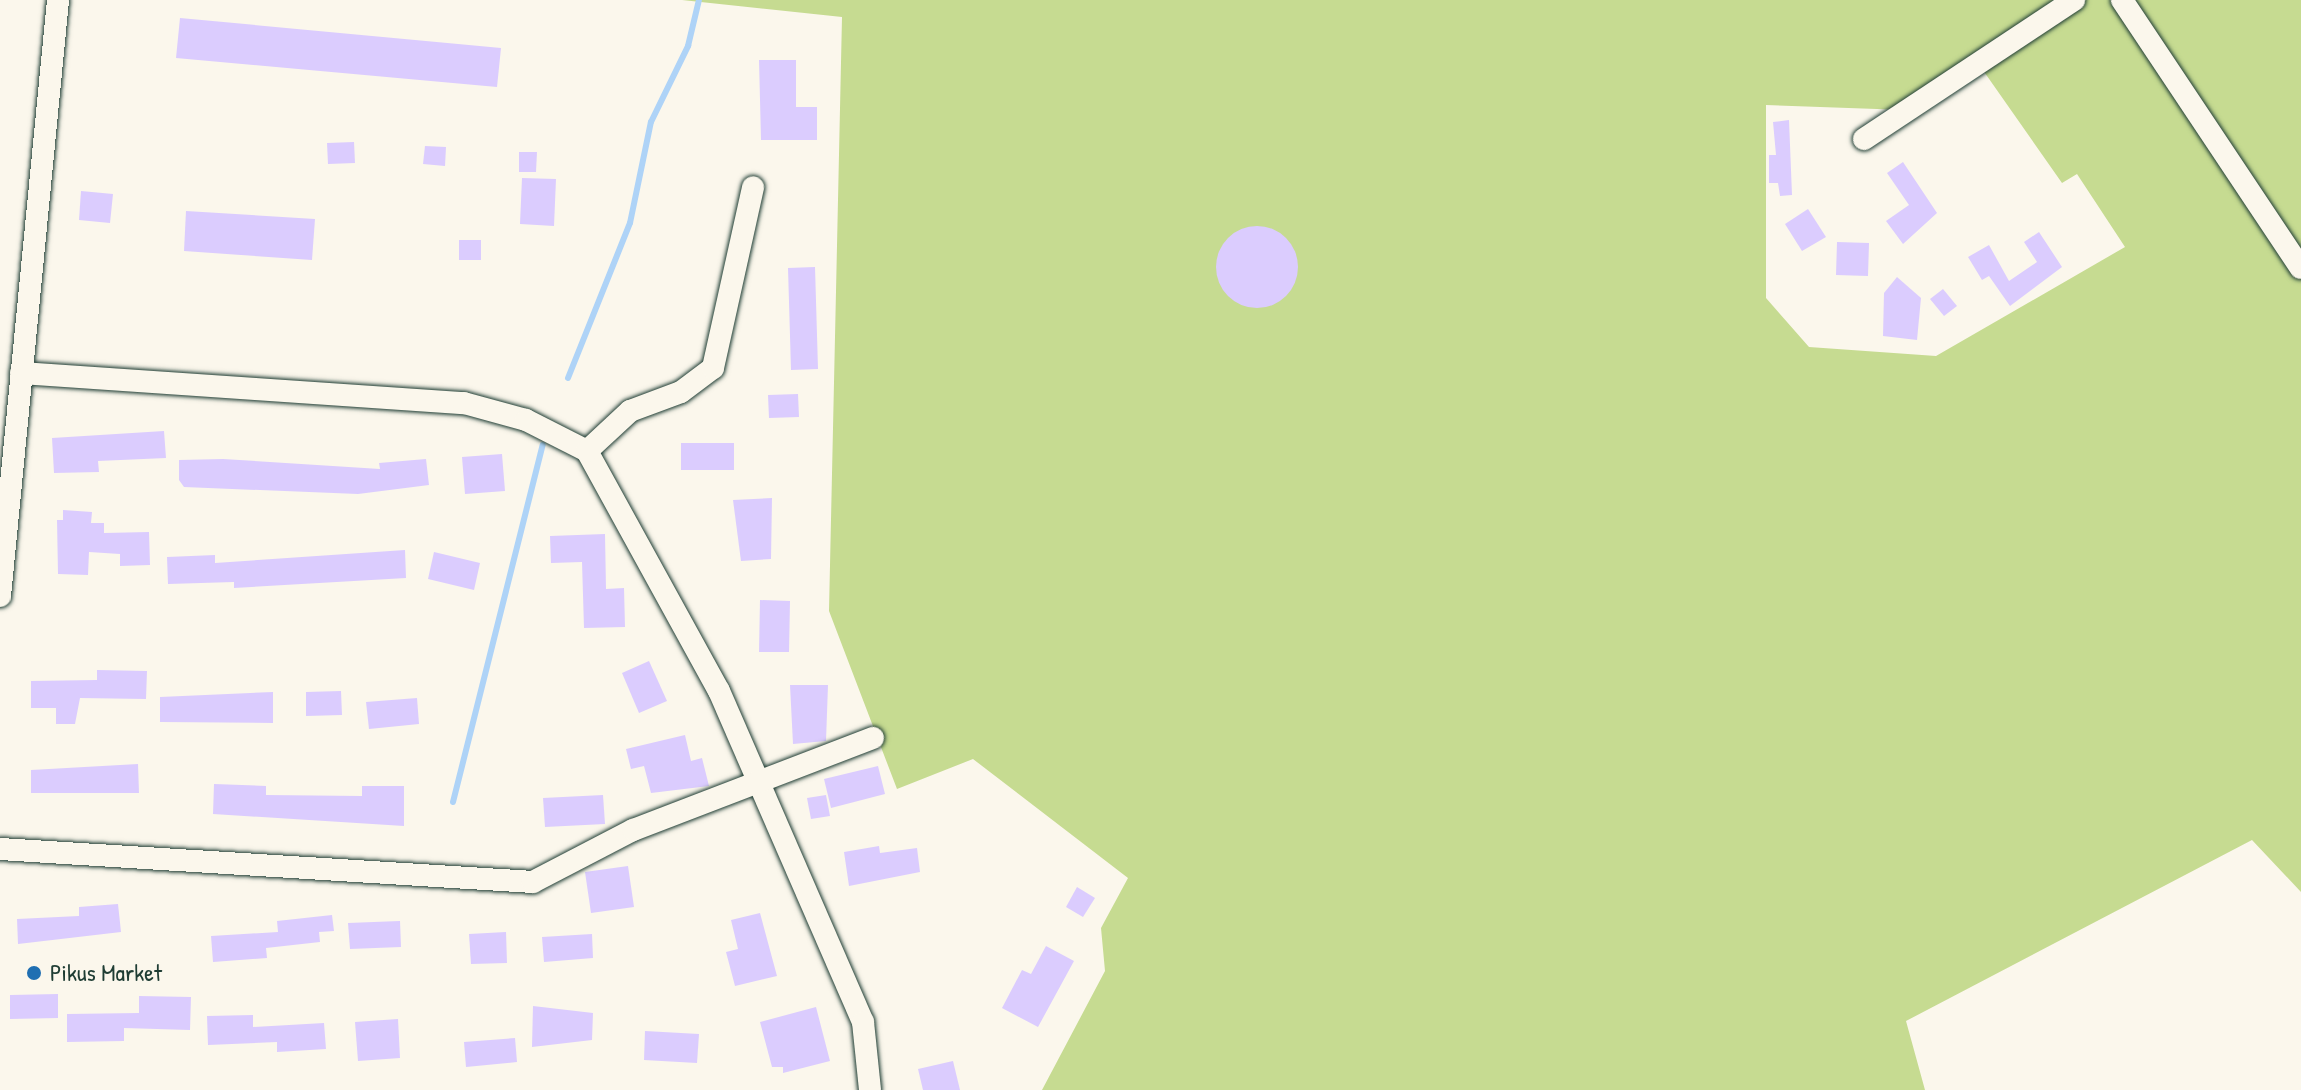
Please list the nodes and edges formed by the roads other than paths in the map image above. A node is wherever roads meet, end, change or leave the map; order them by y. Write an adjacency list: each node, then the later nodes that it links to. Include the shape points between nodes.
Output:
1 (58, 0): 7 (street)
2 (2074, 0): 4 (street)
3 (2122, 0): 6 (street)
4 (1864, 139)
5 (753, 187): 8 (street, via 713,368 681,392 630,411)
6 (2301, 268)
7 (21, 373): 8 (street, via 464,403 526,420); 9 (street)
8 (587, 451): 11 (street, via 719,691)
9 (0, 596)
10 (873, 738): 11 (street)
11 (754, 781): 12 (street, via 633,830 533,882); 13 (street, via 863,1022)
12 (0, 849)
13 (870, 1090)

